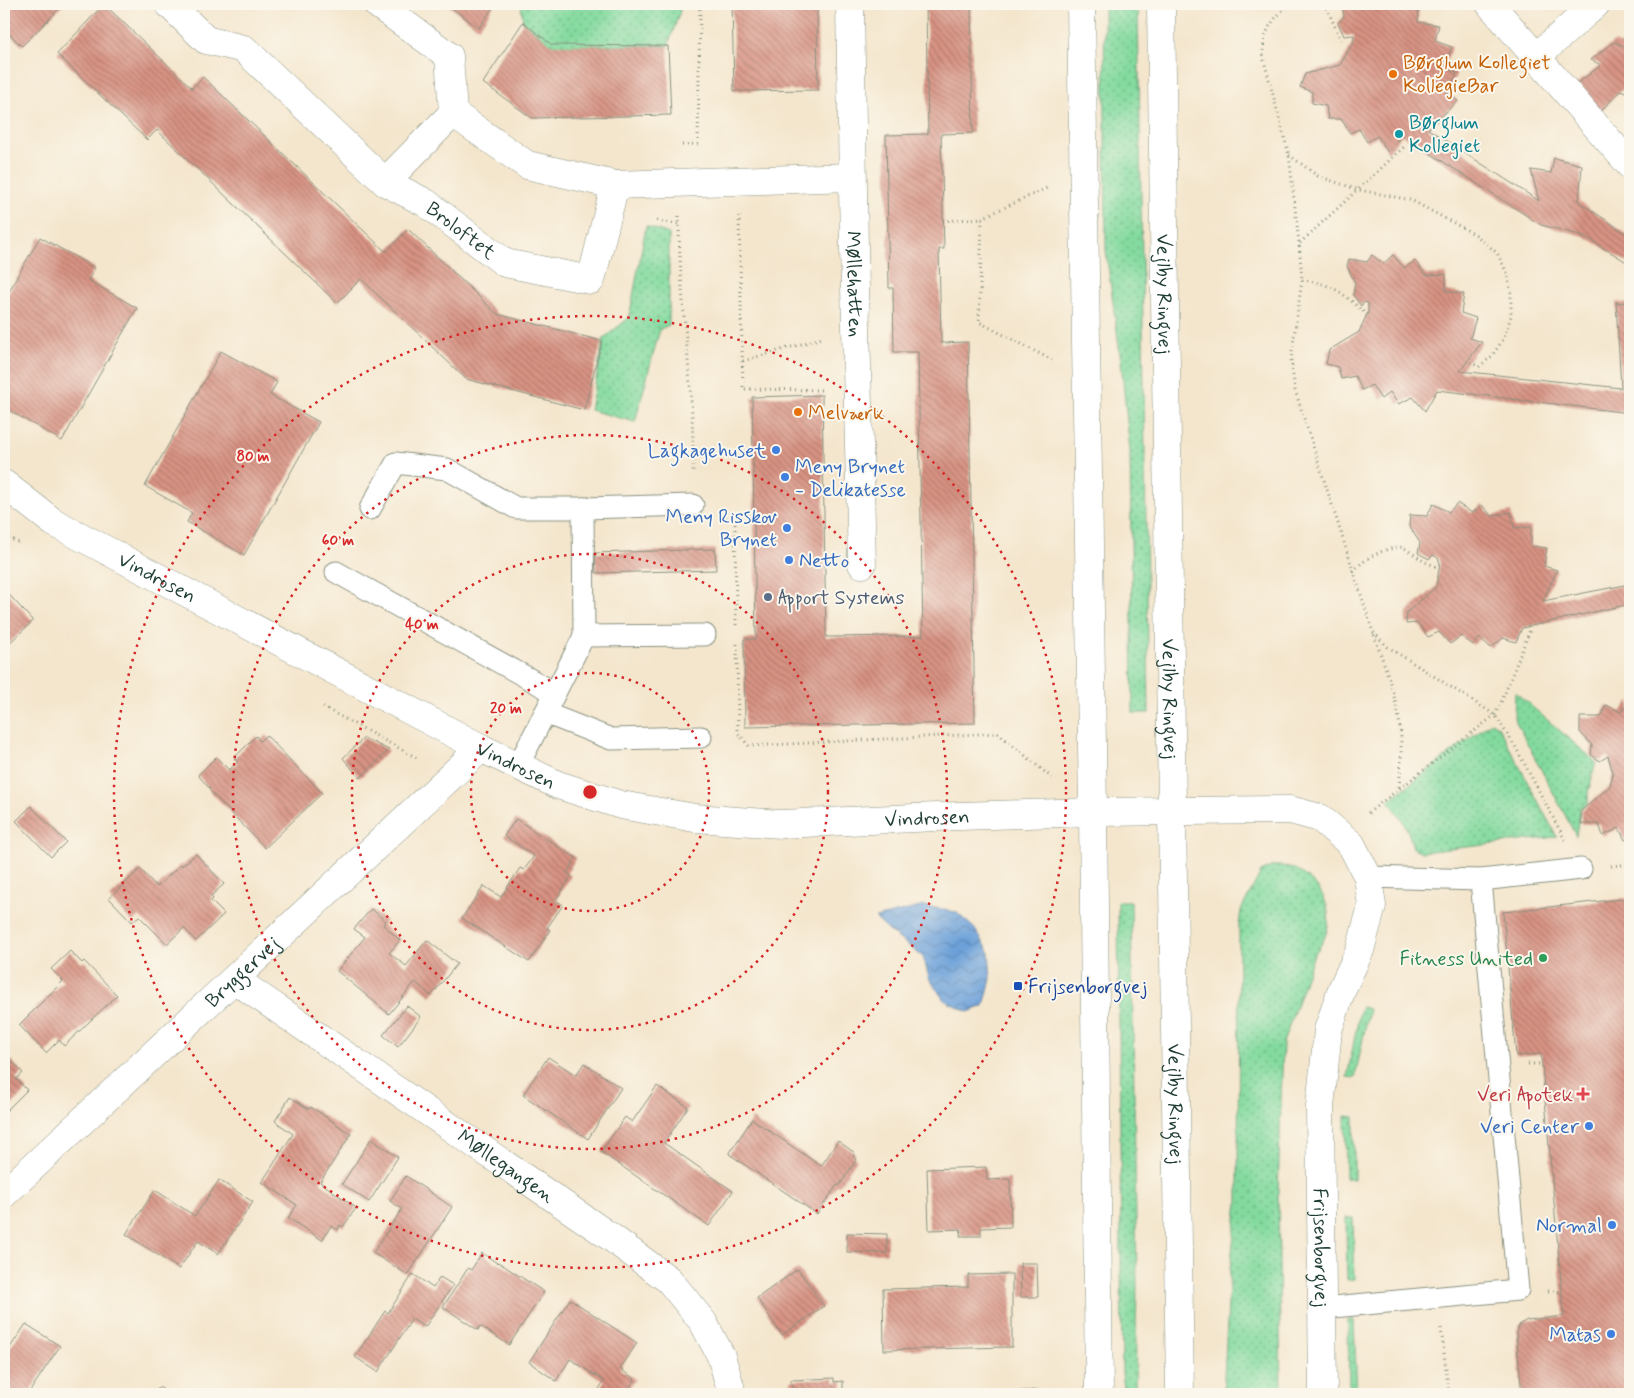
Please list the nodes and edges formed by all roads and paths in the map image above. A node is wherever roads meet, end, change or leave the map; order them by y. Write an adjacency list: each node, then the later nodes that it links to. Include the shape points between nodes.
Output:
1 (168, 4): 20 (street, Broloftet, via 206,40 244,49)
2 (377, 4): 13 (street, via 449,56)
3 (700, 4): 14 (path, via 698,144)
4 (850, 4): 19 (street, Møllehatten)
5 (1081, 4): 18 (street)
6 (1160, 4): 57 (street, Vejlby Ringvej)
7 (1290, 4): 16 (path, via 1270,24 1263,46 1263,57)
8 (1323, 4): 11 (path)
9 (1490, 4): 12 (street)
10 (1596, 4): 12 (street)
11 (1341, 40)
12 (1536, 57): 17 (street)
13 (453, 113): 20 (street); 21 (street, via 527,165)
14 (679, 145)
15 (1404, 147): 22 (path)
16 (1289, 156): 22 (path, via 1318,176); 27 (path)
17 (1630, 165)
18 (1084, 171): 24 (path); 33 (street)
19 (852, 177): 21 (street); 30 (street, Møllehatten)
20 (385, 182): 21 (street, Broloftet, via 426,203 505,263 591,280)
21 (616, 185)
22 (1359, 190): 27 (path); 32 (path, via 1411,200 1476,235 1497,253 1507,273 1511,316 1504,338 1492,356 1479,367)
23 (739, 215): 31 (path)
24 (982, 218): 25 (path); 33 (path, via 979,322)
25 (943, 221)
26 (679, 238): 35 (path)
27 (1299, 243): 28 (path)
28 (1302, 280): 29 (path, via 1328,285 1342,292); 43 (path, via 1291,359 1296,390)
29 (1367, 315)
30 (856, 328): 31 (path); 34 (street, Møllehatten)
31 (743, 361): 34 (path, via 742,389)
32 (1468, 362)
33 (1086, 377): 56 (street)
34 (858, 390): 41 (street, Møllehatten)
35 (694, 434)
36 (6, 489): 53 (street, Vindrosen, via 53,522)
37 (693, 505): 38 (lane)
38 (583, 508): 39 (lane, via 516,508 447,470 396,463); 48 (lane)
39 (370, 509)
40 (735, 518): 56 (path, via 738,733 748,746 998,733)
41 (862, 564)
42 (1440, 568): 43 (path, via 1404,547 1388,548 1370,556)
43 (1352, 571): 46 (path)
44 (336, 572): 49 (lane)
45 (1530, 630): 51 (path)
46 (1373, 632): 51 (path, via 1388,647); 55 (path, via 1398,713 1402,744)
47 (705, 635): 48 (lane)
48 (584, 636): 49 (lane)
49 (555, 693): 50 (lane)
50 (545, 713): 52 (lane, via 611,739); 54 (lane)
51 (1495, 714): 55 (path); 59 (path)
52 (701, 737)
53 (481, 748): 54 (street, Vindrosen); 62 (street, Bryggervej)
54 (518, 766): 56 (street, Vindrosen, via 558,785 621,805 695,818 781,824)
55 (1399, 788): 58 (path)
56 (1093, 812): 57 (street, Frijsenborgvej); 67 (street)
57 (1171, 812): 60 (street, Frijsenborgvej, via 1290,810 1320,818 1351,844); 68 (street, Vejlby Ringvej)
58 (1360, 819)
59 (1581, 869): 61 (lane)
60 (1368, 876): 61 (lane); 65 (street, Frijsenborgvej, via 1372,906 1360,950 1328,1030 1321,1097)
61 (1481, 880): 64 (lane, via 1518,1290)
62 (234, 979): 63 (street, Bryggervej); 66 (street, Møllegangen, via 670,1280 704,1322 721,1356)
63 (4, 1194)
64 (1438, 1297): 65 (lane); 70 (path)
65 (1322, 1308): 69 (street, Frijsenborgvej)
66 (730, 1394)
67 (1099, 1394)
68 (1180, 1394)
69 (1323, 1394)
70 (1448, 1394)

